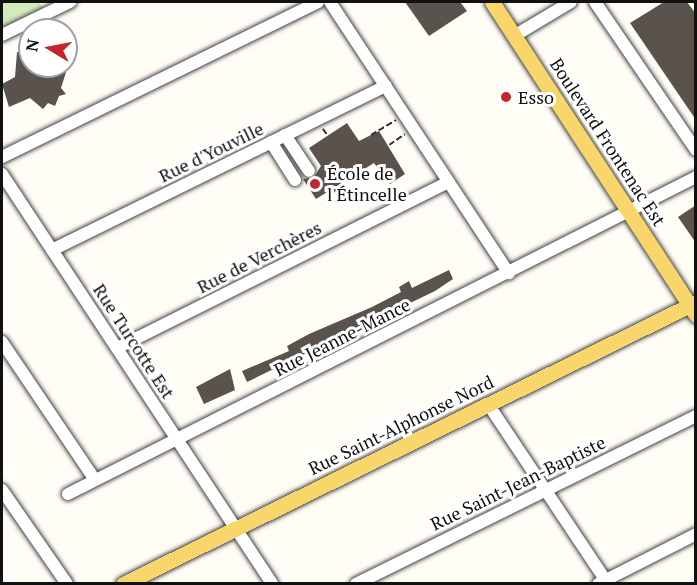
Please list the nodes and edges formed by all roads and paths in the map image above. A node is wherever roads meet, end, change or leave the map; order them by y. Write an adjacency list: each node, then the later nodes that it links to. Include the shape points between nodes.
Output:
1 (70, 2): 7 (street)
2 (318, 2): 18 (street)
3 (330, 2): 10 (street)
4 (492, 2): 9 (main road, Boulevard Frontenac Est)
5 (572, 2): 9 (street)
6 (595, 2): 17 (street)
7 (51, 6): 8 (street)
8 (2, 35)
9 (514, 36): 24 (main road, Boulevard Frontenac Est)
10 (386, 86): 11 (street); 13 (street, Rue d'Youville)
11 (404, 114): 12 (street); 14 (path)
12 (414, 128): 16 (path); 23 (street)
13 (285, 135): 15 (street, Rue d'Youville); 19 (street)
14 (371, 135)
15 (271, 142): 22 (street); 25 (street, Rue d'Youville)
16 (389, 145)
17 (696, 150)
18 (2, 157)
19 (309, 171)
20 (2, 174): 25 (street, Rue Turcotte Est)
21 (696, 177): 24 (street, Rue Jeanne-Mance)
22 (295, 180)
23 (449, 182): 26 (street); 29 (street, Rue de Verchères)
24 (632, 212): 26 (street, Rue Jeanne-Mance); 27 (main road, Boulevard Frontenac Est)
25 (52, 250): 29 (street, Rue Turcotte Est)
26 (509, 273): 32 (street, Rue Jeanne-Mance)
27 (693, 307): 30 (main road, Rue Saint-Alphonse Nord)
28 (2, 342): 33 (street)
29 (117, 348): 32 (street, Rue Turcotte Est)
30 (488, 404): 34 (street); 37 (main road, Rue Saint-Alphonse Nord)
31 (696, 416): 34 (street, Rue Saint-Jean-Baptiste)
32 (177, 439): 33 (street, Rue Jeanne-Mance); 37 (street, Rue Turcotte Est)
33 (95, 480): 36 (street, Rue Jeanne-Mance)
34 (546, 489): 39 (street); 43 (street, Rue Saint-Jean-Baptiste)
35 (2, 490): 40 (street)
36 (68, 494)
37 (235, 530): 41 (main road, Rue Saint-Alphonse Nord); 42 (street, Rue Turcotte Est)
38 (696, 534): 39 (street)
39 (604, 582)
40 (67, 584)
41 (123, 584)
42 (272, 584)
43 (356, 584)

